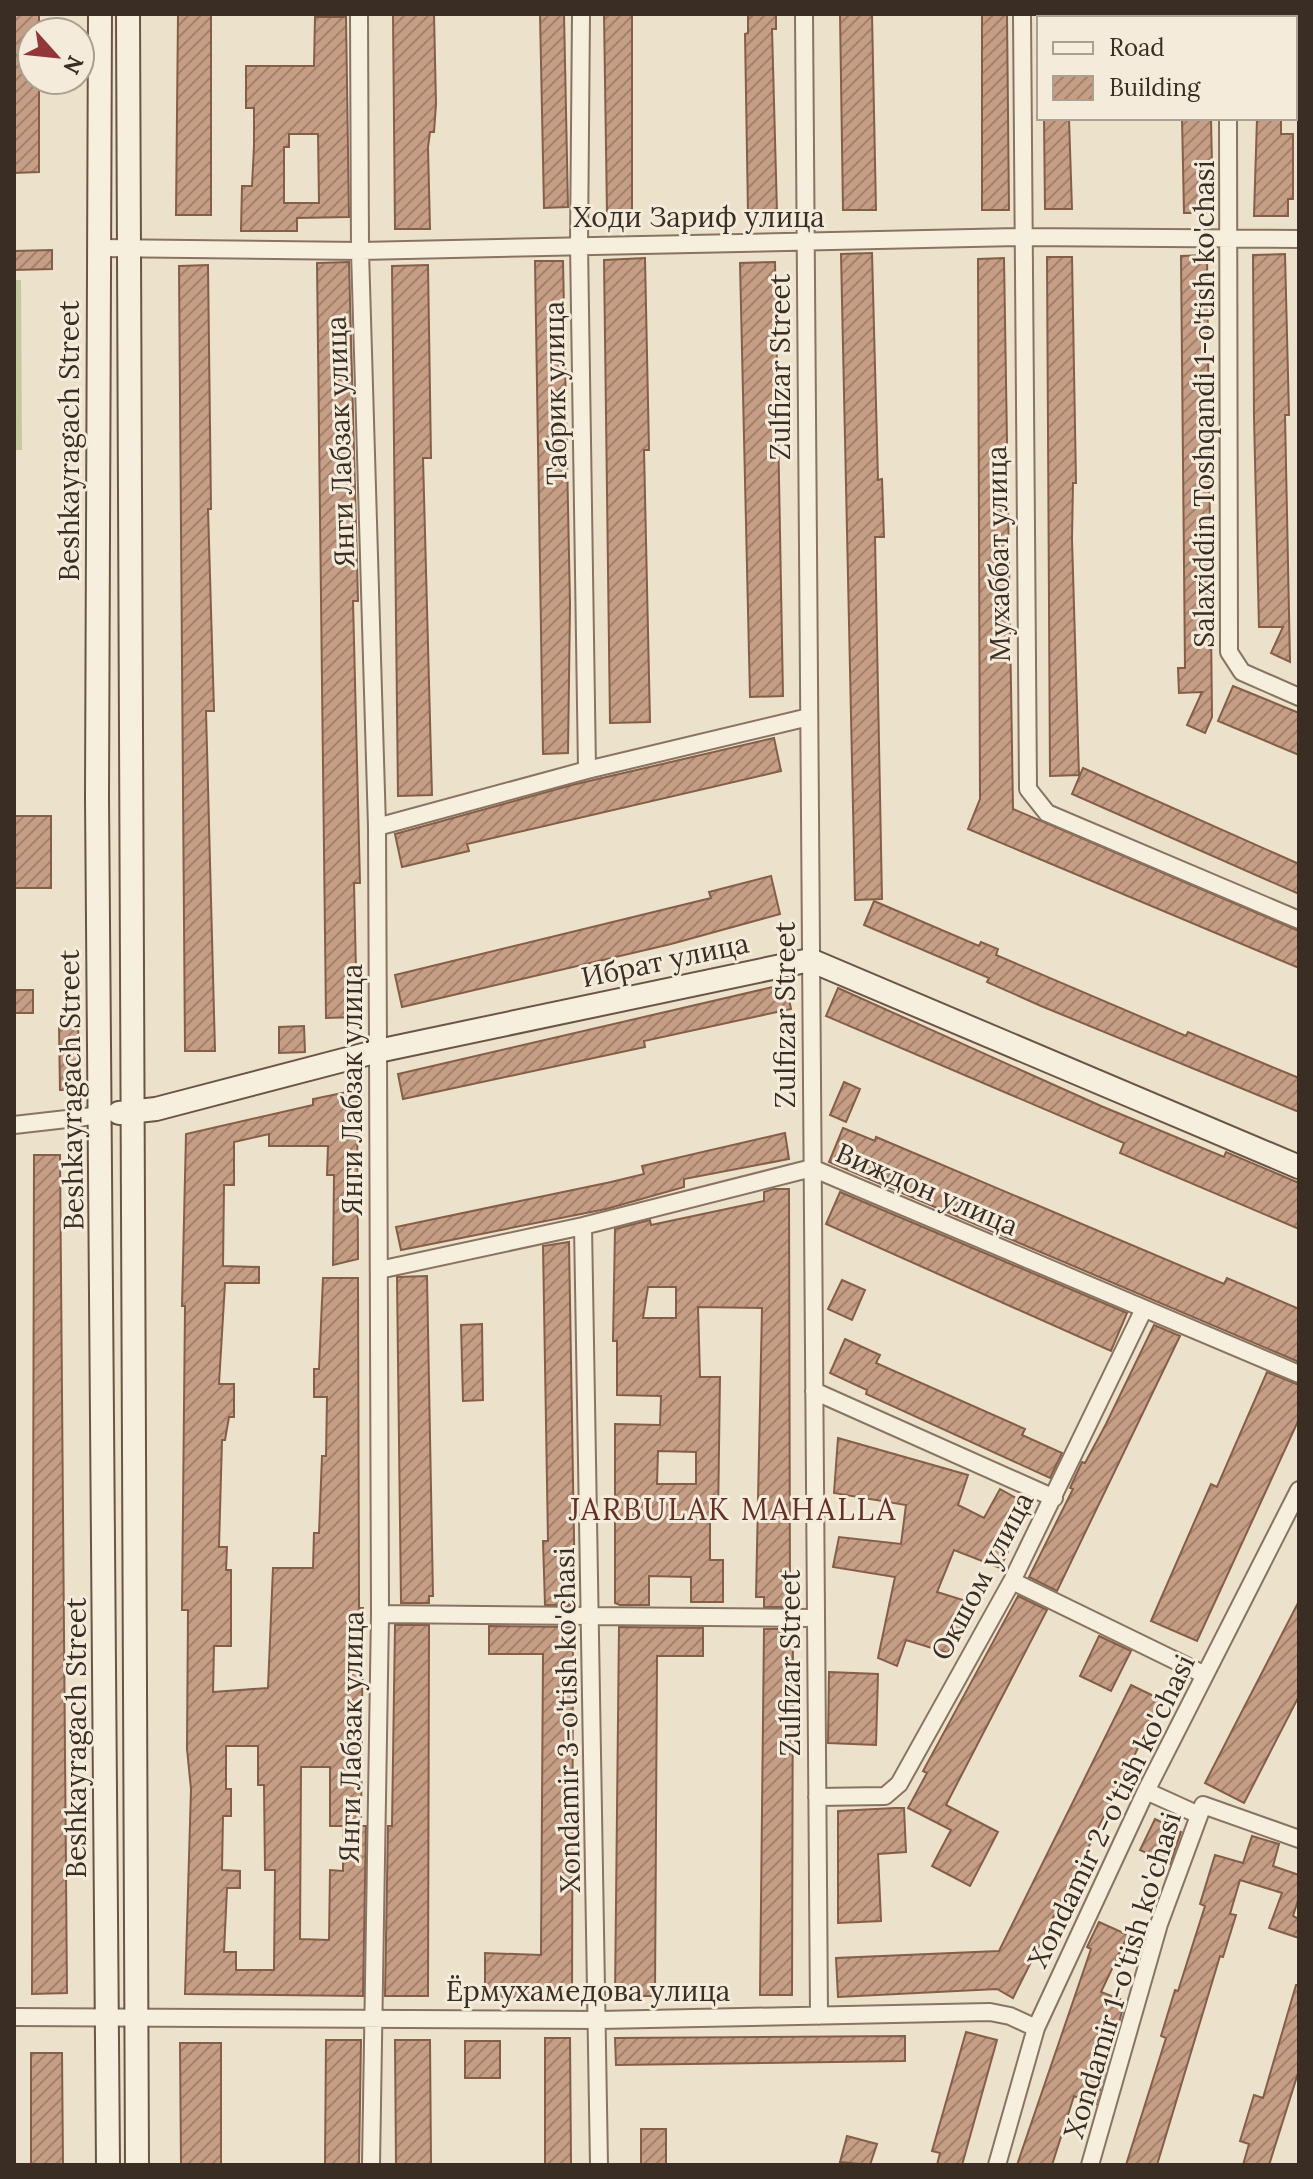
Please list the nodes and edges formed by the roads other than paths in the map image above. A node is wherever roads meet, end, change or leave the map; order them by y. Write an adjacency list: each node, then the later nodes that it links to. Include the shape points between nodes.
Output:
1 (100, 14): 13 (main road, Beshkayragach Street)
2 (128, 14): 14 (main road, Beshkayragach Street)
3 (359, 14): 15 (street, Янги Лабзак улица)
4 (581, 14): 12 (street, Табрик улица)
5 (804, 14): 11 (street, Zulfizar Street)
6 (1022, 14): 8 (street, Мухаббат улица)
7 (1228, 120): 9 (street, Salaxiddin Toshqandi 1-o'tish ko'chasi)
8 (1021, 237): 9 (street, Ходи Зариф улица); 11 (street, Ходи Зариф улица); 20 (street, Мухаббат улица, via 1028,789 1047,813)
9 (1229, 238): 10 (street, Ходи Зариф улица); 16 (street, Salaxiddin Toshqandi 1-o'tish ko'chasi, via 1229,652 1242,672)
10 (1299, 239)
11 (805, 243): 12 (street, Ходи Зариф улица); 17 (street, Zulfizar Street)
12 (579, 244): 15 (street, Ходи Зариф улица); 18 (street, Табрик улица)
13 (100, 248): 14 (street, Ходи Зариф улица); 24 (main road, Beshkayragach Street, via 97,797)
14 (128, 248): 15 (street, Ходи Зариф улица); 23 (main road, Beshkayragach Street)
15 (360, 251): 19 (street, Янги Лабзак улица)
16 (1299, 697)
17 (809, 717): 18 (street); 21 (street, Zulfizar Street)
18 (587, 770): 19 (street)
19 (377, 827): 22 (street, Янги Лабзак улица)
20 (1299, 920)
21 (810, 960): 22 (main road, Ибрат улица); 26 (main road); 27 (street, Zulfizar Street)
22 (378, 1051): 23 (main road, Ибрат улица); 29 (street, Янги Лабзак улица)
23 (131, 1112): 24 (main road, Ибрат улица); 47 (main road, Beshkayragach Street)
24 (102, 1115): 25 (street, Ибрат улица); 46 (main road, Beshkayragach Street)
25 (14, 1125)
26 (1299, 1167)
27 (812, 1168): 28 (street, Виждон улица); 30 (street, Виждон улица); 32 (street, Zulfizar Street)
28 (583, 1226): 29 (street, Виждон улица); 37 (street, Xondamir 3-o'tish ko'chasi)
29 (379, 1270): 36 (street, Янги Лабзак улица)
30 (1143, 1311): 31 (street, Виждон улица); 34 (street, Окшом улица)
31 (1299, 1374)
32 (814, 1391): 34 (street); 38 (street, Zulfizar Street)
33 (1299, 1490): 39 (street, Xondamir 2-o'tish ko'chasi)
34 (1054, 1498): 35 (street, Окшом улица)
35 (1012, 1581): 39 (street); 41 (street, Окшом улица, via 892,1793)
36 (380, 1614): 37 (street); 48 (street, Янги Лабзак улица)
37 (591, 1614): 38 (street); 49 (street, Xondamir 3-o'tish ko'chasi)
38 (815, 1618): 41 (street, Zulfizar Street)
39 (1205, 1675): 40 (street, Xondamir 2-o'tish ko'chasi)
40 (1146, 1791): 42 (street); 50 (street, Xondamir 2-o'tish ko'chasi)
41 (817, 1797): 44 (street, Zulfizar Street)
42 (1203, 1810): 43 (street); 56 (street, Xondamir 1-o'tish ko'chasi, via 1159,1924)
43 (1299, 1839)
44 (819, 2016): 49 (street, Ёрмухамедова улица); 50 (street, Ёрмухамедова улица, via 990,2012)
45 (14, 2017): 46 (street, Ёрмухамедова улица)
46 (107, 2017): 47 (street, Ёрмухамедова улица); 51 (main road, Beshkayragach Street)
47 (136, 2017): 48 (street, Ёрмухамедова улица); 52 (main road, Beshkayragach Street)
48 (371, 2017): 49 (street, Ёрмухамедова улица); 53 (street, Янги Лабзак улица)
49 (599, 2020): 54 (street, Xondamir 3-o'tish ko'chasi)
50 (1036, 2028): 55 (street, Xondamir 2-o'tish ko'chasi)
51 (108, 2165)
52 (137, 2165)
53 (371, 2165)
54 (599, 2165)
55 (997, 2165)
56 (1090, 2165)

